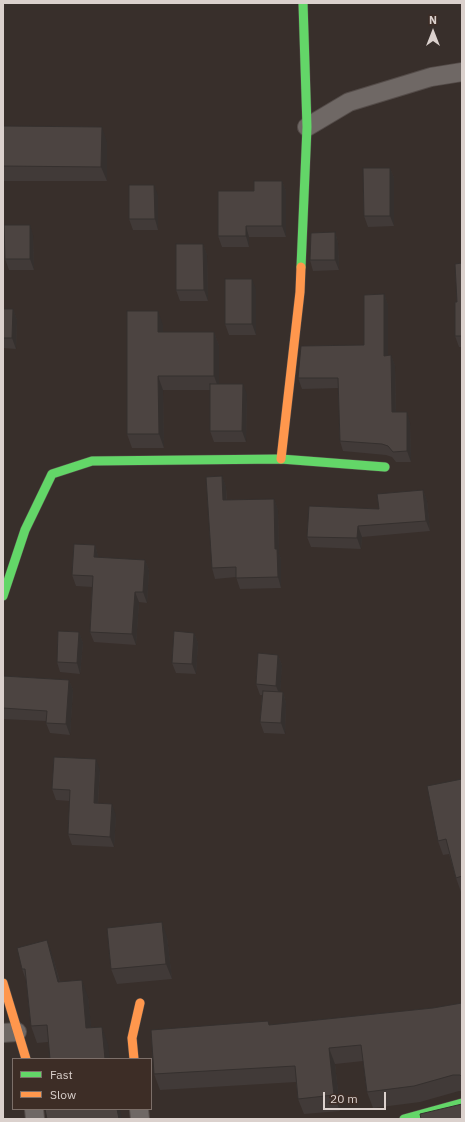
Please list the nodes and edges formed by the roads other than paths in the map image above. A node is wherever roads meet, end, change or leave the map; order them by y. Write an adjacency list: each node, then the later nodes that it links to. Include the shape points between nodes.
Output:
1 (303, 3): 3 (street)
2 (462, 72): 3 (street, via 389,88 349,102)
3 (307, 127): 4 (street, via 300,292)
4 (281, 459): 5 (street); 6 (street, via 92,460 52,474 25,530)
5 (385, 467)
6 (3, 596)
7 (3, 983): 9 (street)
8 (140, 1003): 11 (street, via 132,1038)
9 (10, 1032): 10 (street)
10 (25, 1058)
11 (134, 1058)
12 (462, 1103): 13 (street)
13 (404, 1119)

